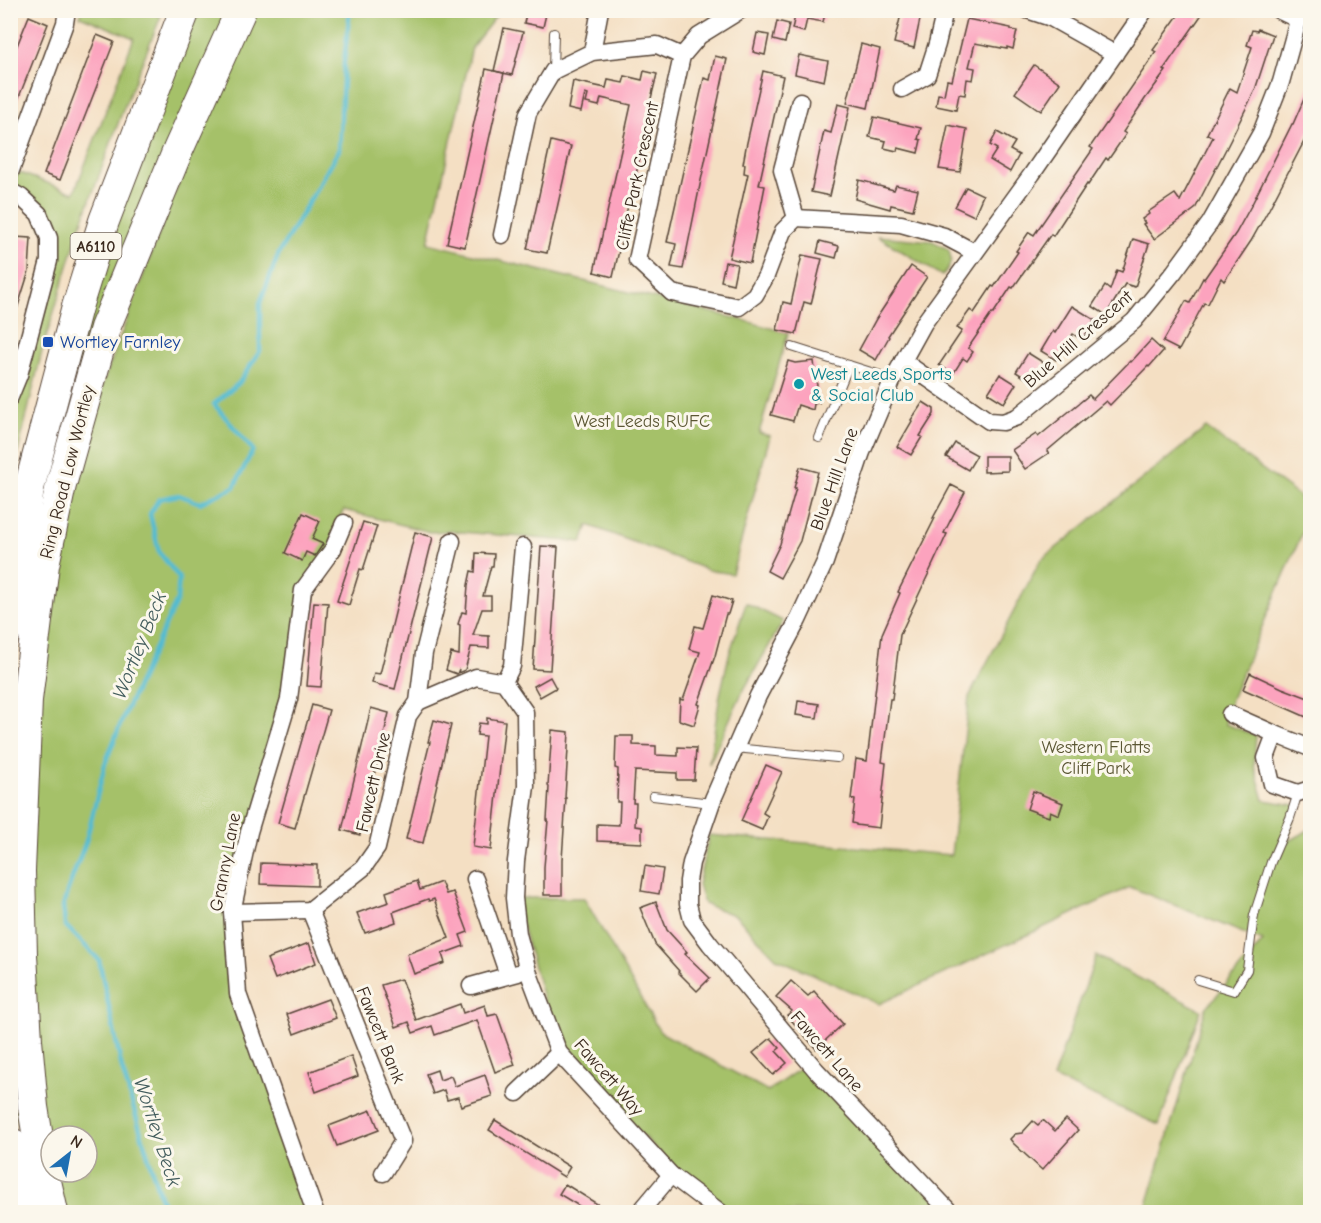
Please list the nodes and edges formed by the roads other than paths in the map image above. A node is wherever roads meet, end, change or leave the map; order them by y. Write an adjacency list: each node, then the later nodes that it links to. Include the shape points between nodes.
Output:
1 (67, 10): 18 (street)
2 (185, 10): 30 (highway, Ring Road Low Wortley / A6110, via 104,220)
3 (241, 10): 29 (highway, Ring Road Low Wortley / A6110, via 105,328)
4 (600, 10): 12 (street)
5 (741, 10): 14 (street, via 699,36)
6 (945, 10): 16 (street, via 927,75)
7 (1027, 10): 13 (street, via 1051,18)
8 (1145, 10): 13 (street, Blue Hill Lane)
9 (1278, 10): 10 (street)
10 (1300, 15): 24 (street, Blue Hill Crescent, via 1261,133 1210,223 1134,321 1017,417 1003,422 989,421)
11 (554, 33): 15 (lane)
12 (592, 52): 14 (street, via 657,45); 15 (street)
13 (1115, 54): 22 (street, Blue Hill Lane)
14 (682, 56): 20 (street, Cliffe Park Crescent, via 638,260 672,293 739,306 755,295 783,231)
15 (553, 71): 21 (street, via 528,113)
16 (902, 89)
17 (800, 101): 20 (street, via 782,170)
18 (10, 173)
19 (10, 191): 27 (street, via 39,214 49,238 48,261)
20 (796, 218): 22 (street, via 901,224 944,236)
21 (502, 235)
22 (974, 252): 24 (street, Blue Hill Lane, via 924,323)
23 (792, 347): 25 (lane)
24 (903, 361): 26 (street, Blue Hill Lane)
25 (849, 365): 26 (lane); 28 (lane)
26 (893, 379): 40 (street, Blue Hill Lane, via 862,452 825,562)
27 (10, 397)
28 (819, 438)
29 (68, 458): 30 (highway, via 45,480); 31 (highway, Ring Road Low Wortley / A6110)
30 (20, 485): 31 (street, via 44,494); 35 (highway, Ring Road Low Wortley / A6110)
31 (54, 514): 60 (highway, Ring Road Low Wortley / A6110, via 27,700 20,872 33,1107)
32 (344, 523): 49 (street, Granny Lane, via 333,549 303,590 289,699 249,832)
33 (452, 541): 37 (street, Fawcett Drive, via 424,653)
34 (523, 547): 36 (street, via 512,666)
35 (10, 627)
36 (504, 682): 37 (street, via 476,677); 50 (street, Fawcett Way, via 525,712 526,786 514,898)
37 (418, 702): 48 (street, Fawcett Drive, via 408,716 377,848 363,868)
38 (1230, 714): 39 (street)
39 (1275, 734): 41 (street); 43 (street, via 1266,758 1272,784)
40 (735, 748): 42 (lane); 45 (street, Blue Hill Lane)
41 (1311, 748)
42 (837, 758)
43 (1304, 791): 52 (lane, via 1271,862 1254,915 1247,970 1234,991)
44 (653, 796): 45 (lane)
45 (711, 803): 47 (street, Blue Hill Lane, via 691,863)
46 (475, 879): 51 (street)
47 (688, 904): 64 (street, Fawcett Lane, via 692,920 710,944 816,1070)
48 (310, 910): 49 (street); 57 (street, Fawcett Bank, via 403,1141)
49 (232, 912): 61 (street, Granny Lane, via 238,994)
50 (528, 971): 51 (street); 54 (street, Fawcett Way)
51 (508, 975): 53 (street)
52 (1198, 980)
53 (471, 986)
54 (559, 1053): 55 (street); 58 (street, Fawcett Way)
55 (517, 1093)
56 (10, 1142): 59 (highway)
57 (383, 1173)
58 (671, 1175): 62 (street); 63 (street, Fawcett Way)
59 (28, 1212)
60 (53, 1212)
61 (315, 1212)
62 (639, 1212)
63 (720, 1212)
64 (950, 1212)

